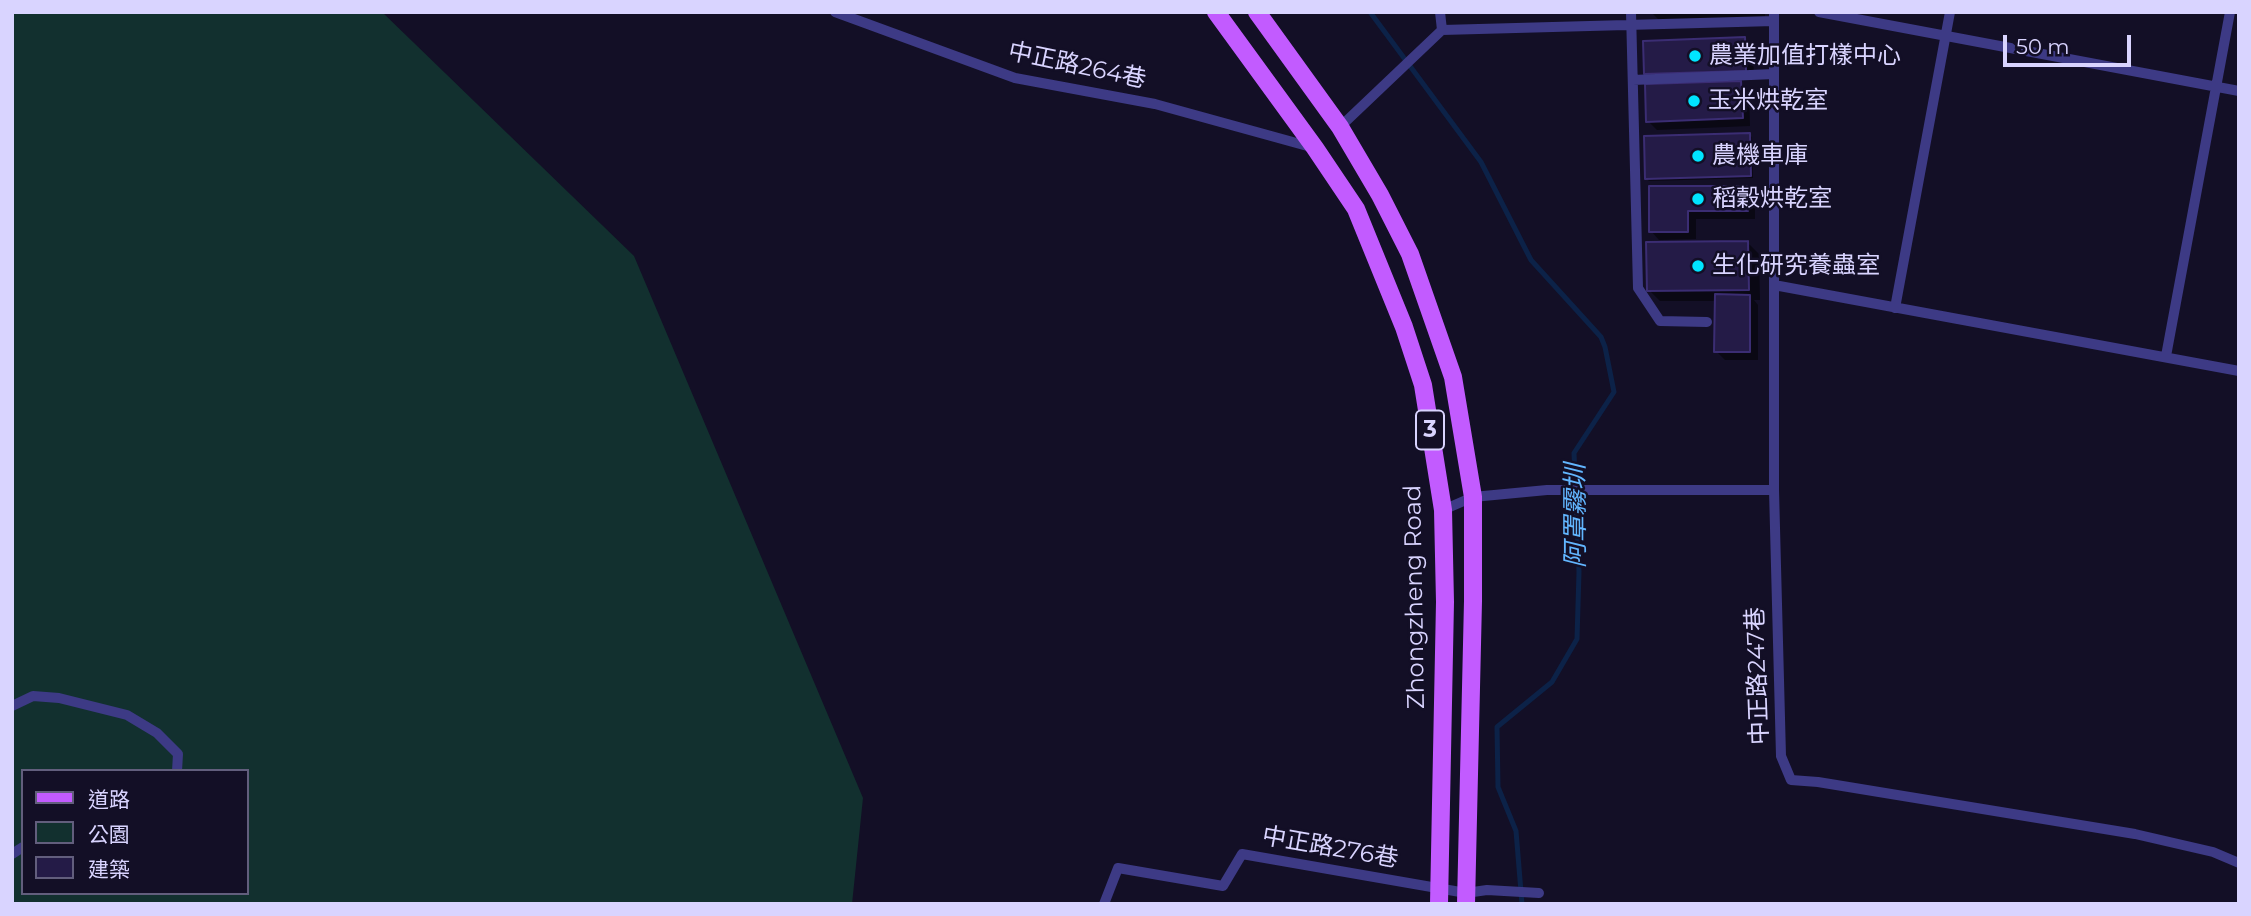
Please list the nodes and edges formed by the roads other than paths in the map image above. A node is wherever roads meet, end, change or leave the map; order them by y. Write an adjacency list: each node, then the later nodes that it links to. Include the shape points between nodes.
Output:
1 (835, 12): 18 (lane, 中正路264巷, via 1015,78 1154,104)
2 (1216, 12): 18 (main road, Zhongzheng Road / 3)
3 (1257, 12): 17 (main road, 3)
4 (1440, 12): 11 (lane)
5 (1632, 12): 10 (lane)
6 (1819, 12): 12 (lane)
7 (1950, 12): 12 (lane)
8 (2230, 12): 15 (lane)
9 (1774, 16): 10 (lane); 13 (lane)
10 (1632, 24): 11 (lane); 14 (lane)
11 (1442, 30): 17 (lane)
12 (1946, 36): 15 (lane); 20 (lane)
13 (1774, 74): 14 (lane); 19 (lane)
14 (1633, 80): 21 (lane, via 1638,289 1660,321)
15 (2217, 86): 16 (lane); 22 (lane)
16 (2239, 91)
17 (1340, 127): 25 (main road, 3, via 1410,254 1429,306 1453,377)
18 (1315, 148): 26 (main road, Zhongzheng Road / 3, via 1356,209 1404,327 1423,385)
19 (1774, 285): 20 (lane); 24 (lane)
20 (1895, 308): 22 (lane)
21 (1707, 322)
22 (2166, 356): 23 (lane)
23 (2239, 371)
24 (1774, 490): 25 (lane, via 1547,490); 29 (lane, 中正路247巷, via 1781,756 1791,780 2135,834 2213,852)
25 (1473, 496): 26 (lane); 32 (main road, 3)
26 (1443, 510): 31 (main road, Zhongzheng Road / 3)
27 (12, 705): 28 (lane, via 33,696 60,698 127,715 157,733 178,754)
28 (177, 769)
29 (2239, 863)
30 (1539, 893): 32 (lane, 中正路276巷, via 1487,890)
31 (1439, 896): 32 (lane, 中正路276巷); 33 (lane, 中正路276巷, via 1242,854 1223,886 1118,868)
32 (1466, 898)
33 (1104, 904)

